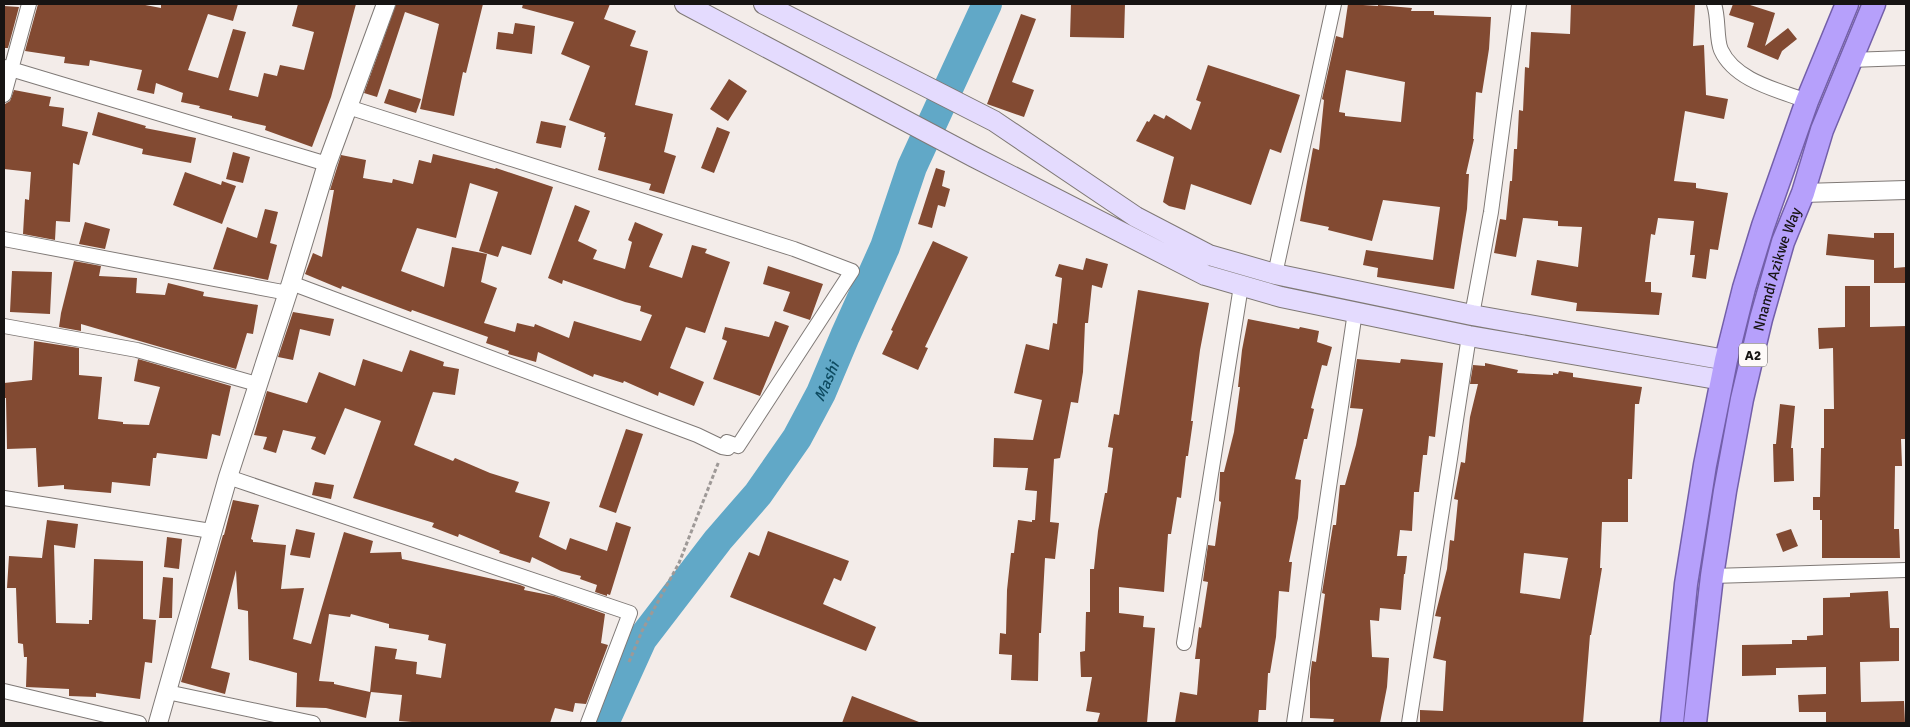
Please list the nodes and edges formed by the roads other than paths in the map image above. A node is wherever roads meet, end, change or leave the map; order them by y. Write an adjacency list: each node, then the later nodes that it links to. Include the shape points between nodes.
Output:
1 (29, 4): 12 (street)
2 (386, 4): 15 (street)
3 (685, 4): 21 (main road, via 1205,275)
4 (764, 4): 20 (main road, via 994,121 1136,217 1209,254)
5 (1334, 4): 20 (street)
6 (1519, 4): 24 (street, via 1491,212)
7 (1714, 4): 14 (street, via 1720,49 1734,67 1752,80)
8 (1847, 4): 14 (highway, Nnamdi Azikwe Way / A2)
9 (1874, 4): 11 (highway, Nnamdi Azikwe Way / A2)
10 (1906, 58): 11 (street)
11 (1850, 60): 18 (highway, Nnamdi Azikwe Way / A2, via 1822,130)
12 (7, 68): 13 (street); 16 (street)
13 (4, 95)
14 (1807, 101): 27 (highway, Nnamdi Azikwe Way / A2, via 1746,279)
15 (348, 107): 16 (street); 22 (street, via 794,249 852,271 738,446 727,442 728,448)
16 (327, 164): 22 (street)
17 (1906, 190): 18 (street)
18 (1803, 193): 33 (highway, Nnamdi Azikwe Way / A2, via 1784,242 1742,399)
19 (4, 239): 22 (street)
20 (1275, 274): 24 (main road)
21 (1241, 286): 23 (main road, via 1281,298); 34 (street)
22 (289, 288): 28 (street)
23 (1355, 312): 26 (main road); 41 (street)
24 (1472, 316): 27 (main road)
25 (4, 326): 28 (street, via 137,350)
26 (1469, 336): 27 (main road); 42 (street)
27 (1724, 370): 43 (highway, Nnamdi Azikwe Way / A2, via 1686,584)
28 (257, 384): 29 (street)
29 (228, 477): 31 (street); 40 (street, via 630,613)
30 (4, 498): 31 (street)
31 (211, 531): 36 (street)
32 (1906, 570): 33 (street)
33 (1712, 576): 44 (highway, Nnamdi Azikwe Way / A2)
34 (1184, 643)
35 (4, 691): 37 (street)
36 (167, 692): 38 (street); 39 (street)
37 (139, 723)
38 (158, 723)
39 (313, 723)
40 (588, 723)
41 (1294, 723)
42 (1409, 723)
43 (1672, 723)
44 (1695, 723)

